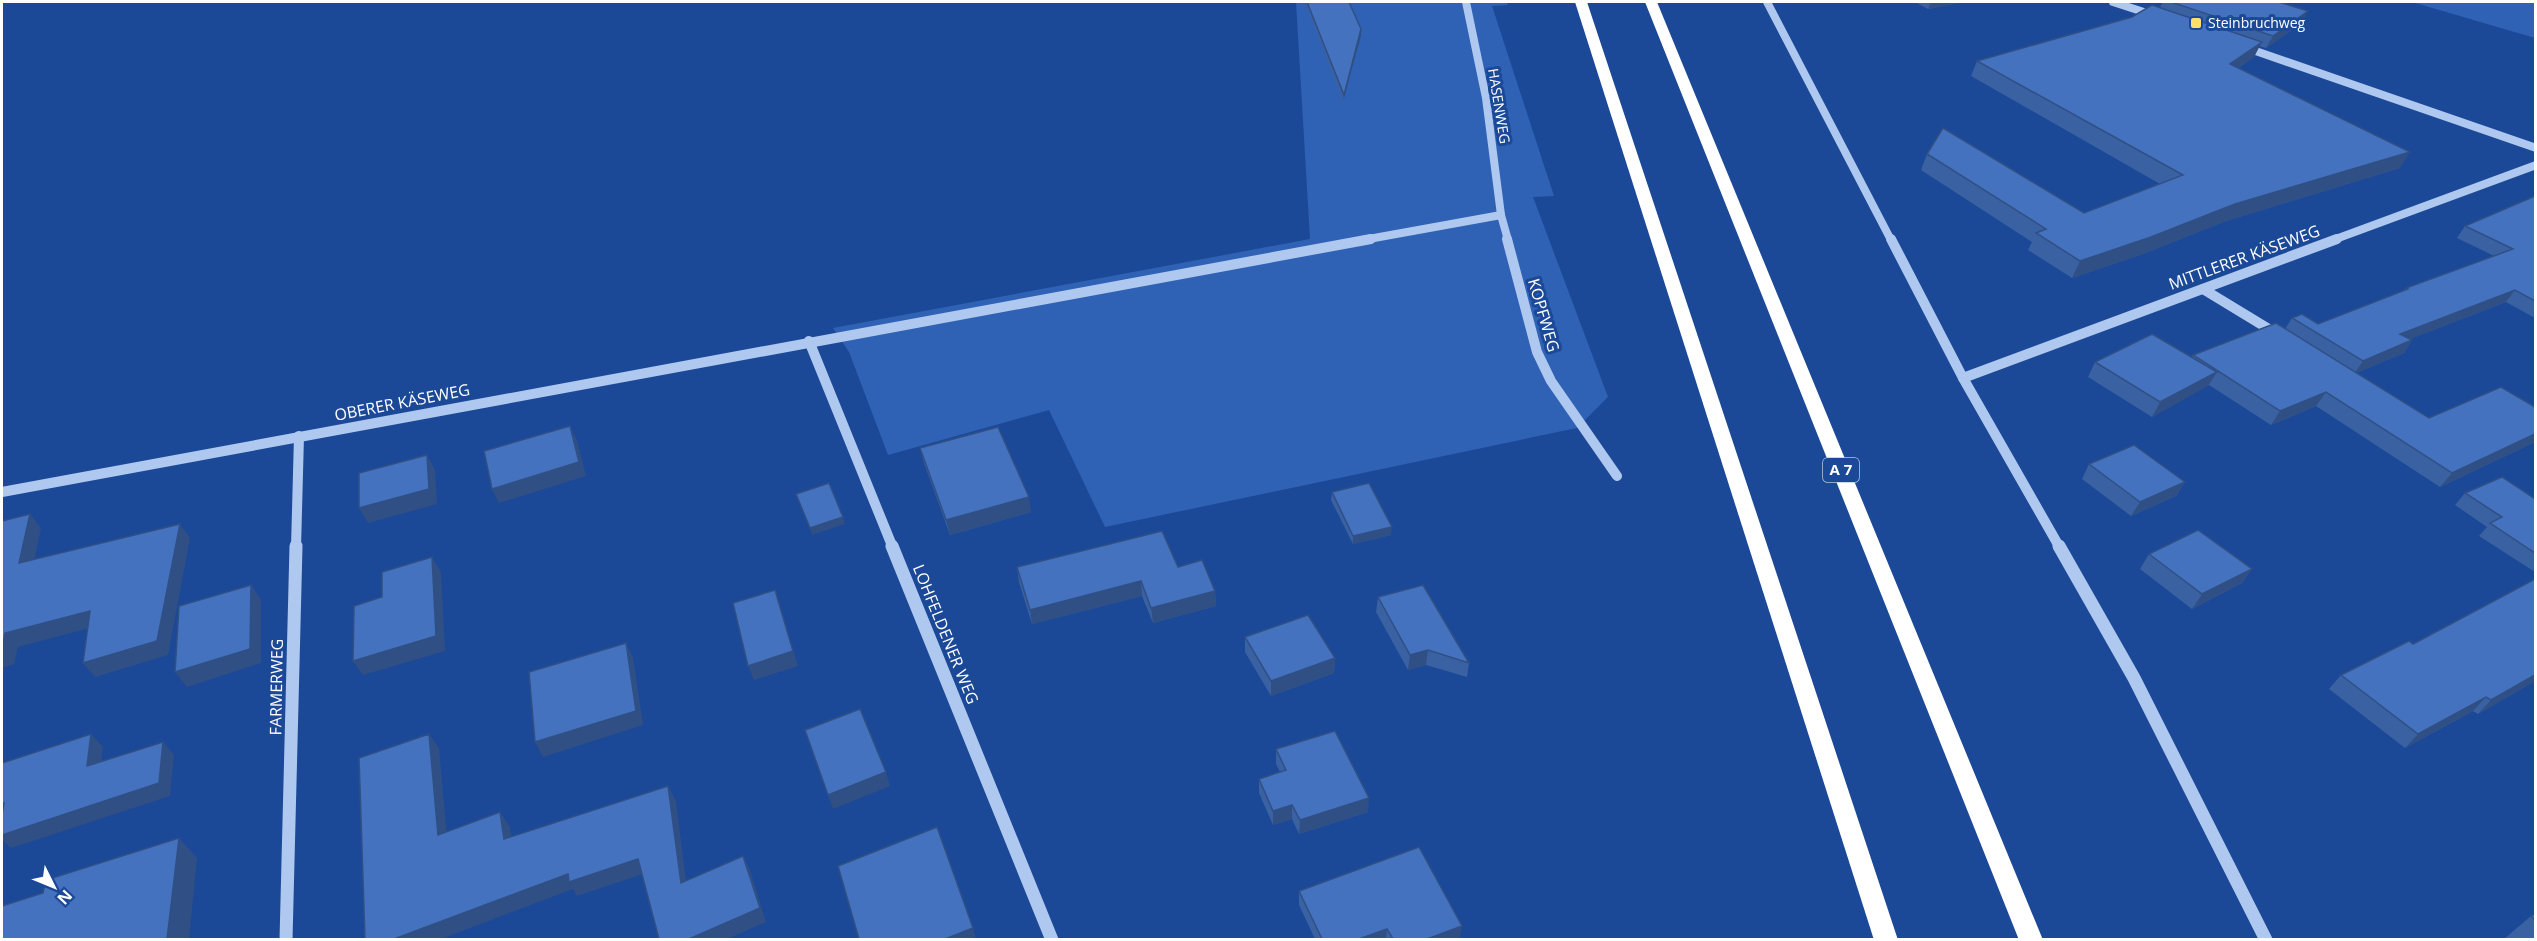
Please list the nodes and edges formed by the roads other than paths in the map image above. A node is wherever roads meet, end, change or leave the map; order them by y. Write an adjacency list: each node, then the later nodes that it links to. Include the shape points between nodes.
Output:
1 (1466, 2): 10 (street, HASENWEG, via 1486,98)
2 (1581, 2): 20 (highway)
3 (1651, 2): 21 (highway, A 7)
4 (1767, 2): 14 (street)
5 (2113, 2): 6 (street)
6 (2158, 17)
7 (2236, 44): 8 (street)
8 (2535, 148)
9 (2535, 165): 11 (street, MITTLERER KÄSEWEG)
10 (1501, 215): 13 (street, OBERER KÄSEWEG); 16 (street, KOPFWEG, via 1537,352 1551,381)
11 (2203, 288): 12 (street); 14 (street, MITTLERER KÄSEWEG)
12 (2281, 337)
13 (809, 341): 15 (street, OBERER KÄSEWEG); 19 (street, LOHFELDENER WEG)
14 (1963, 378): 22 (street, via 2134,678)
15 (299, 436): 17 (street, OBERER KÄSEWEG); 18 (street, FARMERWEG)
16 (1617, 476)
17 (2, 492)
18 (286, 939)
19 (1052, 939)
20 (1886, 939)
21 (2031, 939)
22 (2266, 939)

